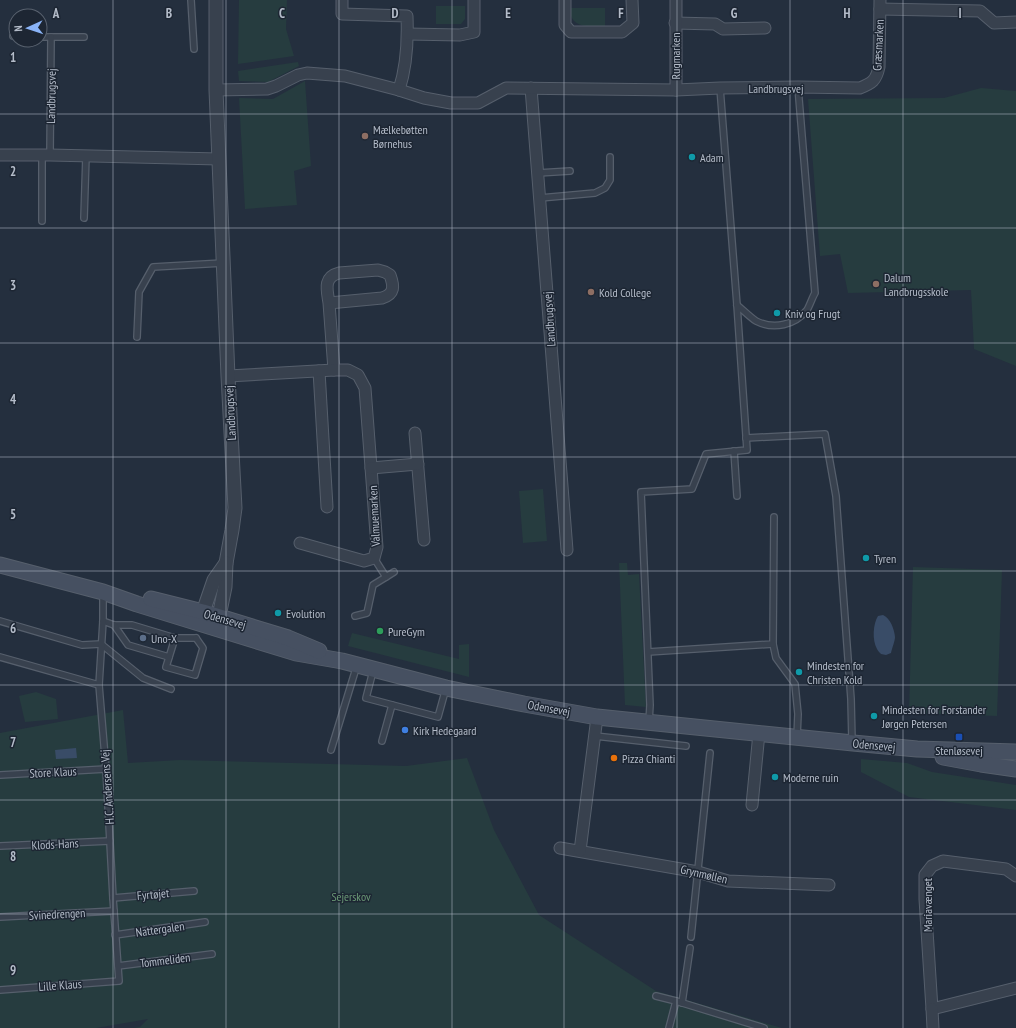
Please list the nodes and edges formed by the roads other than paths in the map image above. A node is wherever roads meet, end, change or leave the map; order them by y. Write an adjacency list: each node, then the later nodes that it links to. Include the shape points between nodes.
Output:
1 (191, 0): 16 (lane)
2 (216, 0): 21 (street, Landbrugsvej)
3 (342, 0): 12 (street, via 342,14 407,16)
4 (474, 0): 12 (street, via 474,32 460,35)
5 (565, 0): 6 (street, via 565,24 571,32 622,32 633,23)
6 (632, 0)
7 (676, 0): 9 (street, Rugmarken)
8 (880, 5): 10 (street, Græsmarken, via 980,11 994,22); 17 (street, Græsmarken, via 879,67)
9 (676, 22): 11 (street, Rugmarken, via 715,24 723,29); 23 (street, Rugmarken)
10 (1016, 22)
11 (765, 28)
12 (408, 34): 22 (street, via 403,76)
13 (48, 37): 14 (lane)
14 (51, 37): 15 (lane); 25 (lane, Landbrugsvej)
15 (84, 37)
16 (194, 49)
17 (875, 80): 18 (street, Landbrugsvej, via 860,88)
18 (798, 87): 20 (street, Landbrugsvej); 36 (lane, via 814,293 807,309 784,325 770,325 756,320)
19 (531, 88): 22 (street, Landbrugsvej, via 506,88 478,103 451,103); 23 (street, Landbrugsvej); 30 (street, Landbrugsvej)
20 (720, 88): 23 (street, Landbrugsvej); 36 (lane)
21 (216, 90): 22 (street, Landbrugsvej, via 267,89 307,73 345,76); 28 (street, Landbrugsvej)
22 (398, 90)
23 (676, 90)
24 (0, 155): 25 (street)
25 (46, 155): 26 (street); 33 (lane, Landbrugsvej)
26 (86, 156): 28 (street); 32 (lane)
27 (610, 157): 31 (lane, via 610,180 605,188 594,193)
28 (219, 159): 34 (street, Landbrugsvej)
29 (570, 171): 30 (lane)
30 (538, 173): 31 (street, Landbrugsvej)
31 (540, 198): 51 (street, Landbrugsvej)
32 (84, 218)
33 (42, 220)
34 (223, 263): 37 (lane, via 153,267 139,292); 40 (street, Landbrugsvej)
35 (328, 303): 35 (street, via 387,297 391,294 393,283 390,275 378,270 332,275 327,286); 38 (street)
36 (737, 305): 42 (lane)
37 (137, 337)
38 (334, 370): 39 (street, Valmuemarken); 45 (street, Valmuemarken, via 348,370 358,375 365,388)
39 (319, 371): 40 (street, Valmuemarken); 47 (street)
40 (228, 376): 60 (street, Landbrugsvej, via 235,508 226,563 225,587)
41 (415, 433): 44 (street)
42 (746, 438): 43 (lane, via 747,450); 80 (lane, via 825,434 836,501)
43 (734, 451): 46 (lane); 65 (lane, via 706,454 692,489 641,492)
44 (418, 464): 45 (street, Valmuemarken); 49 (street)
45 (371, 468): 52 (street, Valmuemarken, via 377,547)
46 (737, 496)
47 (327, 507)
48 (774, 517): 64 (lane)
49 (424, 540)
50 (300, 543): 52 (street, Valmuemarken, via 364,561)
51 (567, 550)
52 (374, 558): 55 (lane)
53 (0, 565): 56 (main road, Odensevej)
54 (394, 572): 55 (lane)
55 (386, 577): 57 (lane, via 373,585 367,613)
56 (103, 592): 59 (lane, H.C. Andersens Vej); 60 (main road, Odensevej)
57 (354, 616)
58 (0, 621): 63 (lane, via 82,645)
59 (103, 621): 61 (lane); 63 (lane, H.C. Andersens Vej)
60 (206, 624): 62 (lane); 67 (lane, via 203,648 195,675 166,667); 68 (main road, Odensevej, via 288,638)
61 (114, 625): 62 (lane, via 132,625); 67 (lane, via 128,645)
62 (175, 638): 67 (lane)
63 (101, 644): 70 (lane, H.C. Andersens Vej); 72 (lane, via 143,678)
64 (773, 644): 65 (lane); 78 (lane, via 776,658 795,684)
65 (648, 652): 75 (lane)
66 (0, 657): 70 (lane)
67 (169, 657)
68 (357, 665): 69 (main road, Odensevej); 82 (lane)
69 (373, 670): 71 (main road, Odensevej); 73 (lane, via 366,698)
70 (99, 685): 88 (lane, H.C. Andersens Vej)
71 (446, 688): 73 (lane, via 438,717); 74 (main road, Odensevej)
72 (171, 689)
73 (392, 705): 79 (lane)
74 (597, 717): 75 (main road, Odensevej); 77 (street)
75 (649, 722): 76 (main road, Odensevej)
76 (759, 733): 78 (main road, Odensevej); 91 (street)
77 (595, 736): 81 (lane); 95 (street)
78 (797, 737): 80 (main road, Odensevej)
79 (382, 741)
80 (853, 744): 83 (main road, Odensevej)
81 (686, 746)
82 (331, 750)
83 (917, 750): 84 (main road, Odensevej); 87 (main road, Odensevej, via 947,759)
84 (1016, 752)
85 (710, 753): 96 (lane)
86 (1016, 760): 87 (main road, via 1003,759)
87 (981, 764): 89 (main road, Odensevej)
88 (106, 769): 90 (lane, Store Klaus); 92 (lane, H.C. Andersens Vej)
89 (1016, 769)
90 (0, 775)
91 (752, 805)
92 (110, 841): 93 (lane, Klods-Hans); 100 (lane, H.C. Andersens Vej)
93 (0, 846)
94 (560, 848): 95 (street, Grynmøllen)
95 (580, 851): 96 (street, Grynmøllen)
96 (698, 872): 98 (street, Grynmøllen, via 728,881); 105 (lane)
97 (1016, 876): 114 (street, Mariavænget, via 1006,869 943,861 932,866 925,875)
98 (829, 885)
99 (194, 891): 100 (lane, Fyrtøjet)
100 (113, 898): 101 (lane, H.C. Andersens Vej)
101 (114, 911): 102 (lane, Svinedrengen); 104 (lane, H.C. Andersens Vej)
102 (0, 917)
103 (205, 922): 104 (lane, Nattergalen)
104 (115, 935): 108 (lane, H.C. Andersens Vej)
105 (691, 937)
106 (690, 948): 113 (lane)
107 (212, 954): 108 (lane, Tommeliden)
108 (118, 966): 109 (lane, H.C. Andersens Vej)
109 (119, 981): 111 (lane, Lille Klaus)
110 (1016, 988): 114 (street)
111 (0, 990)
112 (656, 996): 113 (lane)
113 (679, 1002): 115 (lane); 116 (lane)
114 (932, 1009): 117 (street, Mariavænget)
115 (669, 1028)
116 (764, 1028)
117 (933, 1028)

